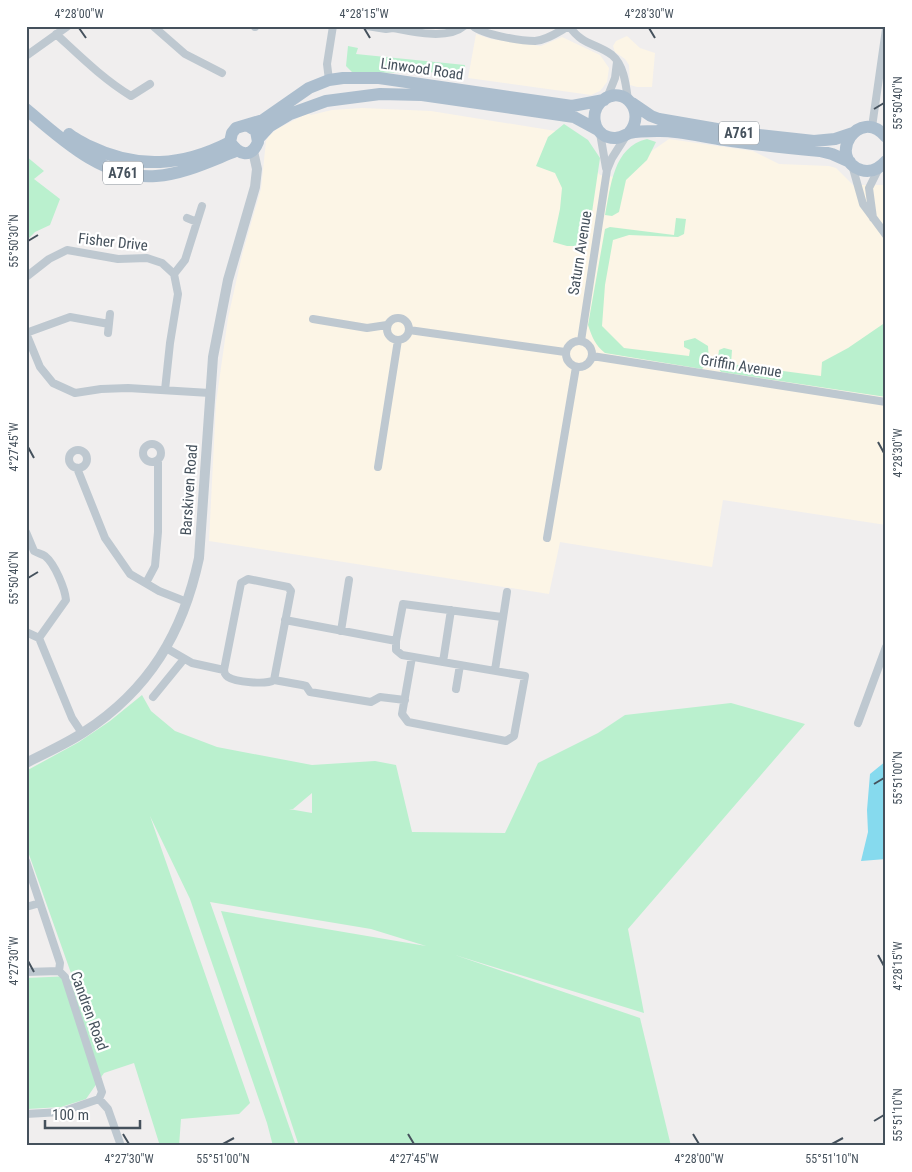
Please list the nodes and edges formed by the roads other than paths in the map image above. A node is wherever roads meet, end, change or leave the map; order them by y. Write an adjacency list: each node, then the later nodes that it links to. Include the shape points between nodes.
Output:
1 (68, 26): 10 (street)
2 (153, 26): 13 (street, via 185,54)
3 (333, 26): 14 (street, via 327,64)
4 (367, 26): 8 (street)
5 (464, 26): 8 (street, via 452,34)
6 (473, 26): 7 (street, via 488,33 536,41)
7 (569, 26): 12 (street, via 575,34 613,56)
8 (393, 27)
9 (886, 29): 23 (street)
10 (56, 34): 11 (street); 15 (street, via 131,96)
11 (26, 56)
12 (617, 62): 17 (street, via 615,78); 19 (street, via 624,76)
13 (222, 72)
14 (329, 80): 16 (main road, Linwood Road / A761, via 379,78); 22 (main road, Linwood Road / A761, via 309,88 264,120)
15 (150, 84)
16 (423, 90): 21 (main road, Linwood Road / A761); 28 (main road, Linwood Road / A761, via 326,101 290,114 270,126)
17 (605, 99): 19 (main road, via 617,96); 21 (main road, Linwood Road / A761); 24 (main road, via 595,110 595,124)
18 (26, 100): 29 (main road, A761, via 72,137 126,160 180,160)
19 (629, 101): 25 (main road, A761, via 659,119 740,133 814,142); 26 (main road, via 636,114 634,128)
20 (26, 109): 29 (main road, A761, via 65,142 97,162 124,173 155,176 190,169)
21 (560, 110): 24 (main road, Linwood Road / A761)
22 (247, 126): 28 (main road, via 256,131); 29 (main road, A761, via 236,128 232,133)
23 (872, 127): 25 (main road); 27 (main road)
24 (599, 130): 26 (main road, via 609,138); 32 (street, Saturn Avenue)
25 (853, 133): 30 (main road, via 846,145)
26 (628, 134): 30 (main road, A761, via 658,131 820,151); 32 (street, Saturn Avenue)
27 (885, 136)
28 (255, 145): 29 (main road, A761, via 243,153); 53 (street, Barskiven Road, via 255,187 228,280 218,326)
29 (233, 147)
30 (851, 163): 31 (main road, via 865,171); 35 (street, via 863,204)
31 (884, 163): 35 (street, via 869,188)
32 (607, 170): 48 (street, Saturn Avenue)
33 (202, 206): 36 (street)
34 (187, 218): 36 (street)
35 (873, 218): 37 (street)
36 (197, 222): 38 (street, via 185,260)
37 (884, 230)
38 (174, 274): 39 (street, Fisher Drive, via 162,263 148,258 118,259 67,250); 52 (street, via 178,294)
39 (26, 277)
40 (110, 314): 42 (street)
41 (313, 319): 43 (street, via 367,328)
42 (109, 324): 45 (street, via 70,317); 46 (street)
43 (387, 325): 44 (street, via 399,318 407,323); 47 (street, via 388,335)
44 (409, 330): 47 (street); 49 (street)
45 (26, 333): 52 (street, via 40,367 53,383 75,393 101,389)
46 (108, 333)
47 (398, 340): 56 (street)
48 (581, 340): 49 (street, via 572,342); 50 (street, via 590,347)
49 (565, 352): 51 (street, via 569,362)
50 (592, 356): 51 (street, via 587,364); 54 (street, Griffin Avenue)
51 (576, 367): 59 (street)
52 (165, 390): 53 (street)
53 (210, 393): 65 (street, Barskiven Road, via 199,558)
54 (886, 402)
55 (158, 460): 63 (street, via 155,566)
56 (378, 467)
57 (77, 468): 63 (street, via 105,538 130,574)
58 (26, 532): 60 (street)
59 (547, 538)
60 (34, 551): 61 (street); 71 (street, via 52,564 66,592 66,600)
61 (26, 557)
62 (350, 580): 69 (street)
63 (146, 583): 65 (street)
64 (507, 592): 67 (street)
65 (188, 602): 74 (street, Barskiven Road)
66 (452, 610): 67 (street); 72 (street, via 403,604); 77 (street)
67 (502, 617): 80 (street)
68 (285, 620): 69 (street); 79 (street, via 291,591 288,587 248,579 241,583); 81 (street)
69 (341, 631): 72 (street)
70 (26, 632): 71 (street)
71 (38, 638): 86 (street, via 72,718)
72 (396, 641): 75 (street, via 396,650)
73 (886, 647): 85 (street)
74 (166, 648): 76 (street); 86 (street, Barskiven Road, via 138,688 120,706)
75 (412, 657): 77 (street); 84 (street)
76 (184, 659): 79 (street); 83 (street)
77 (443, 662): 78 (street)
78 (460, 665): 80 (street); 82 (street)
79 (224, 670): 81 (street, via 230,678 261,683)
80 (495, 670): 84 (street, via 525,676 514,736 506,741 408,722 402,714)
81 (274, 680): 84 (street, via 342,698 371,702 380,697)
82 (456, 689)
83 (153, 697)
84 (405, 700)
85 (858, 723)
86 (82, 733): 87 (street, Barskiven Road)
87 (26, 762)
88 (26, 861): 89 (street, Candren Road)
89 (40, 903): 90 (street); 91 (street, Candren Road)
90 (26, 907)
91 (60, 971): 92 (street); 93 (street, Candren Road, via 65,977 102,1092)
92 (26, 972)
93 (99, 1099): 94 (street, via 61,1112); 95 (street, via 108,1109)
94 (26, 1114)
95 (121, 1146)

